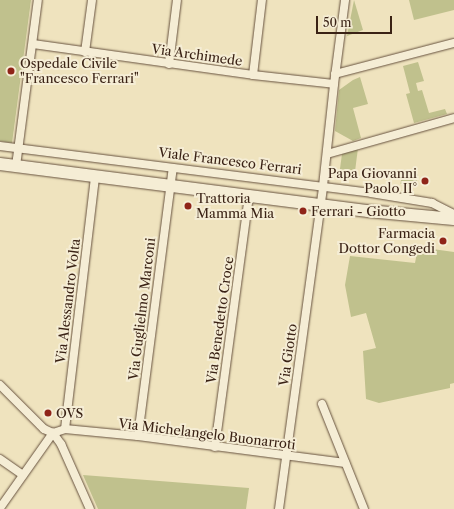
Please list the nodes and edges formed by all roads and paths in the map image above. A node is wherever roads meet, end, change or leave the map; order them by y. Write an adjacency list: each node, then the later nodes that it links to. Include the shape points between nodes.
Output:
1 (38, 0): 7 (street)
2 (92, 0): 8 (street)
3 (177, 0): 9 (street)
4 (262, 0): 11 (street)
5 (345, 0): 10 (street, Via Giotto)
6 (454, 43): 10 (street)
7 (33, 44): 8 (street, Via Archimede); 15 (street)
8 (85, 52): 9 (street, Via Archimede)
9 (170, 64): 11 (street, Via Archimede)
10 (336, 74): 12 (street, Via Giotto)
11 (253, 75): 12 (street, Via Archimede)
12 (334, 84): 16 (street, Via Giotto)
13 (454, 118): 16 (street)
14 (0, 146): 15 (street, Viale Francesco Ferrari)
15 (18, 148): 18 (street); 19 (street, Viale Francesco Ferrari)
16 (327, 154): 22 (street, Via Giotto)
17 (0, 164): 18 (street)
18 (16, 166): 20 (street)
19 (173, 168): 21 (street, Via Guglielmo Marconi); 22 (street, Viale Francesco Ferrari)
20 (95, 176): 21 (street); 29 (street, Via Alessandro Volta)
21 (170, 185): 23 (street); 31 (street, Via Guglielmo Marconi)
22 (324, 186): 24 (street, Via Giotto); 25 (street, Viale Francesco Ferrari, via 432,203)
23 (248, 195): 24 (street); 32 (street, Via Benedetto Croce)
24 (321, 204): 26 (street); 33 (street, Via Giotto)
25 (454, 214)
26 (454, 219)
27 (0, 385): 30 (street, via 44,429)
28 (322, 404): 35 (street)
29 (65, 429): 30 (street); 31 (street, Via Michelangelo Buonarroti)
30 (53, 433): 36 (street); 38 (street, via 61,444)
31 (138, 436): 32 (street, Via Michelangelo Buonarroti)
32 (215, 447): 33 (street, Via Michelangelo Buonarroti)
33 (286, 456): 35 (street, Via Michelangelo Buonarroti); 39 (street, Via Giotto)
34 (0, 459): 36 (street)
35 (345, 463): 40 (street)
36 (23, 475): 37 (street)
37 (3, 506)
38 (90, 509)
39 (279, 509)
40 (364, 509)

